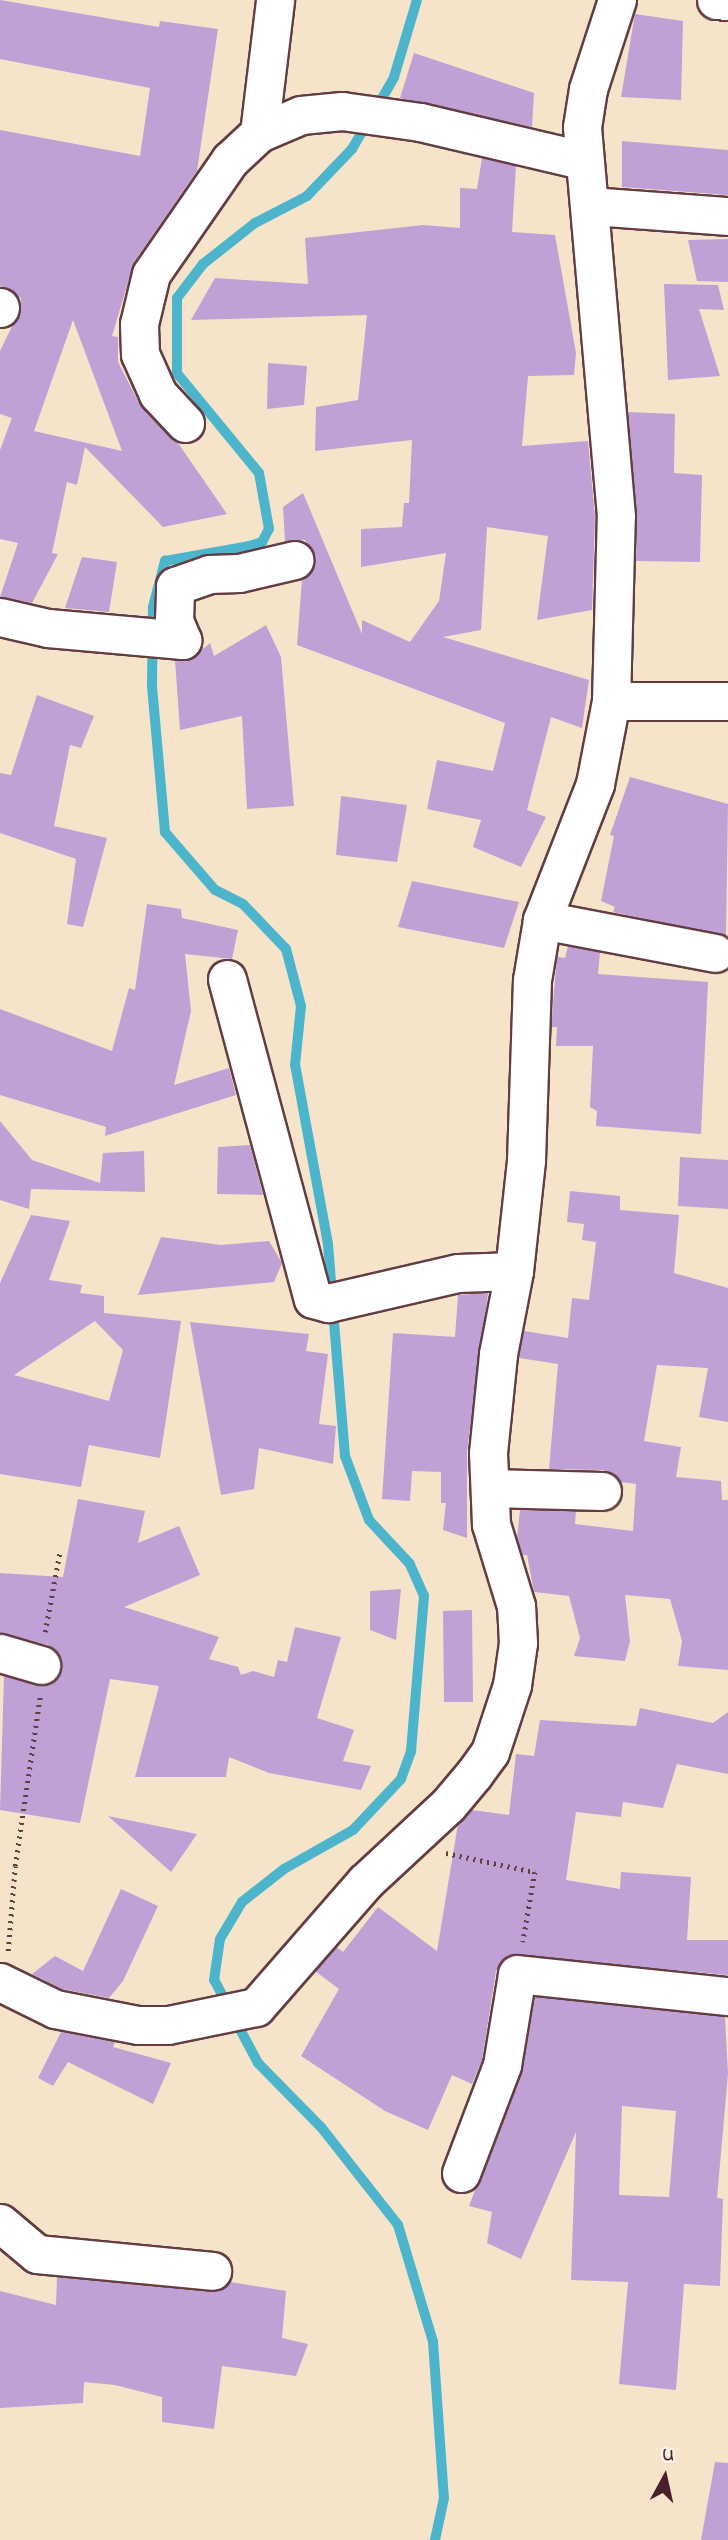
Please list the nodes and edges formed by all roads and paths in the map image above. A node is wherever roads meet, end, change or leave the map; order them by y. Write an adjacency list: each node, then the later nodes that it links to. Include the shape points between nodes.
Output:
1 (275, 0): 5 (street)
2 (617, 0): 6 (street, via 588,89)
3 (716, 0): 4 (street)
4 (728, 1)
5 (260, 133): 6 (street, via 301,115 342,111 419,122); 9 (street, via 230,160 151,274 139,324 140,354 158,394)
6 (582, 160): 7 (street)
7 (591, 206): 8 (street); 12 (street, via 616,516)
8 (728, 216)
9 (185, 423)
10 (294, 560): 11 (street, via 239,573 209,574 175,586 174,620 182,640 48,628)
11 (0, 617)
12 (611, 701): 13 (street); 14 (street, via 596,784)
13 (728, 701)
14 (542, 920): 15 (street); 17 (street, via 532,980 526,1160)
15 (715, 953)
16 (228, 979): 17 (street, via 310,1294 340,1300 458,1273)
17 (514, 1271): 18 (street, via 498,1354 488,1453)
18 (490, 1488): 19 (street); 23 (street, via 498,1560 516,1606 518,1643 512,1685 490,1752)
19 (603, 1491)
20 (60, 1552): 22 (path)
21 (0, 1653): 22 (street)
22 (41, 1665): 25 (path)
23 (412, 1841): 24 (path, via 535,1872); 25 (street, via 365,1882 256,2007 168,2025 68,2012)
24 (517, 1974): 26 (street); 27 (street, via 502,2065)
25 (3, 1983)
26 (728, 1996)
27 (461, 2173)
28 (4, 2226): 29 (street, via 31,2252 43,2255)
29 (212, 2271)

